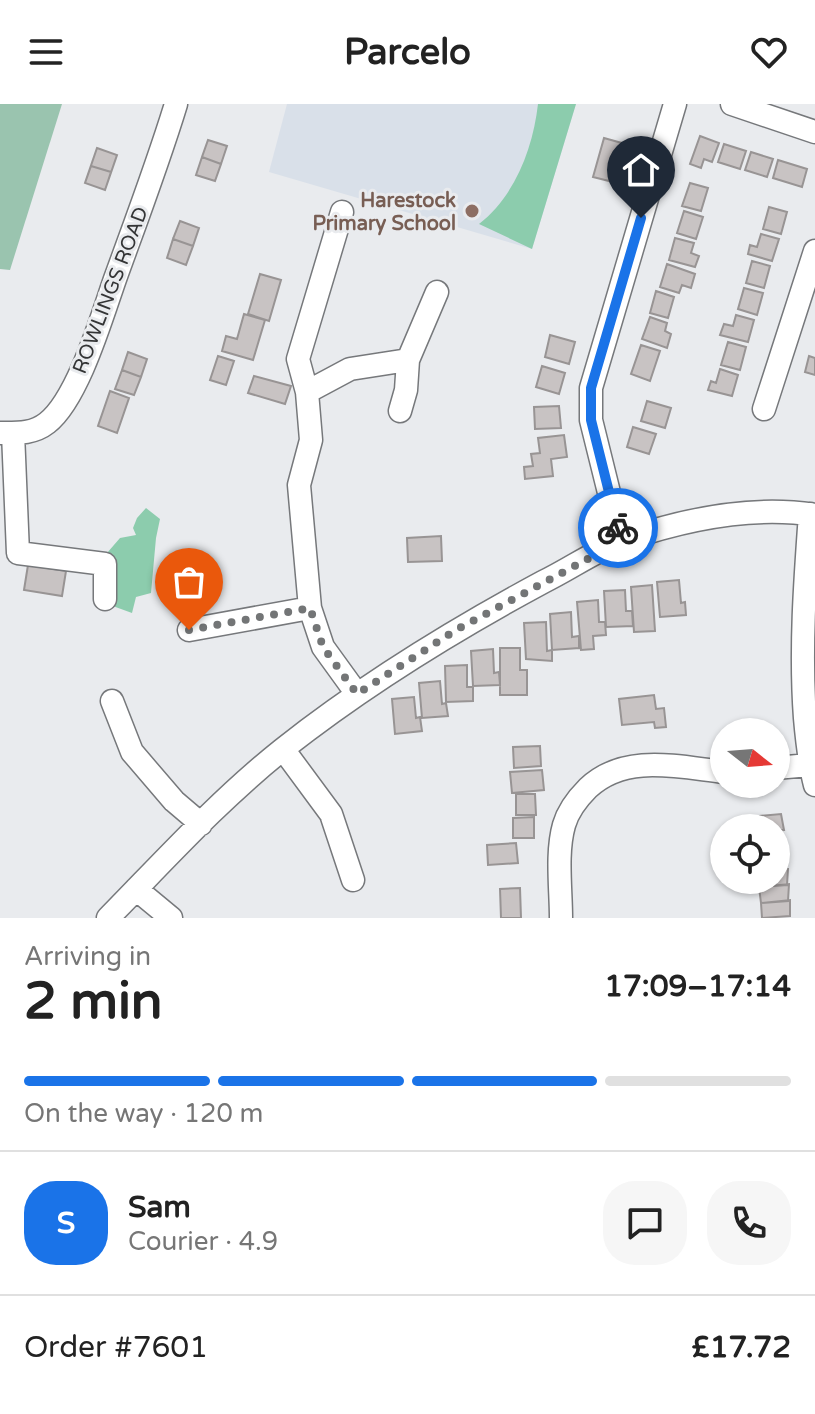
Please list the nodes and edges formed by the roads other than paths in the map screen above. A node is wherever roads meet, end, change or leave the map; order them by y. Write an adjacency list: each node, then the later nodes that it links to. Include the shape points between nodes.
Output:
1 (176, 104): 12 (street, ROWLINGS ROAD, via 77,378 47,423 31,432)
2 (675, 104): 14 (street, via 591,388 591,420)
3 (732, 104): 4 (street)
4 (815, 132)
5 (342, 212): 9 (street, via 298,359)
6 (815, 251): 10 (street)
7 (437, 292): 8 (street)
8 (408, 360): 9 (street, via 350,369); 11 (street)
9 (307, 392): 16 (street, via 311,440 299,485)
10 (764, 409)
11 (400, 411)
12 (6, 433): 15 (street, via 18,553 105,564)
13 (812, 515): 14 (street, via 721,515); 23 (street, via 802,616)
14 (621, 541): 18 (street, via 456,630)
15 (105, 599)
16 (310, 608): 17 (street); 18 (street, via 323,647)
17 (189, 630)
18 (357, 694): 20 (street)
19 (112, 701): 24 (street, via 132,752)
20 (283, 749): 24 (street); 25 (street, via 331,814)
21 (710, 771): 29 (street, via 641,764 613,770 578,797 564,824)
22 (790, 771): 23 (street)
23 (812, 775)
24 (201, 824): 26 (street)
25 (353, 880)
26 (136, 889): 27 (street); 28 (street)
27 (108, 918)
28 (171, 918)
29 (561, 918)

